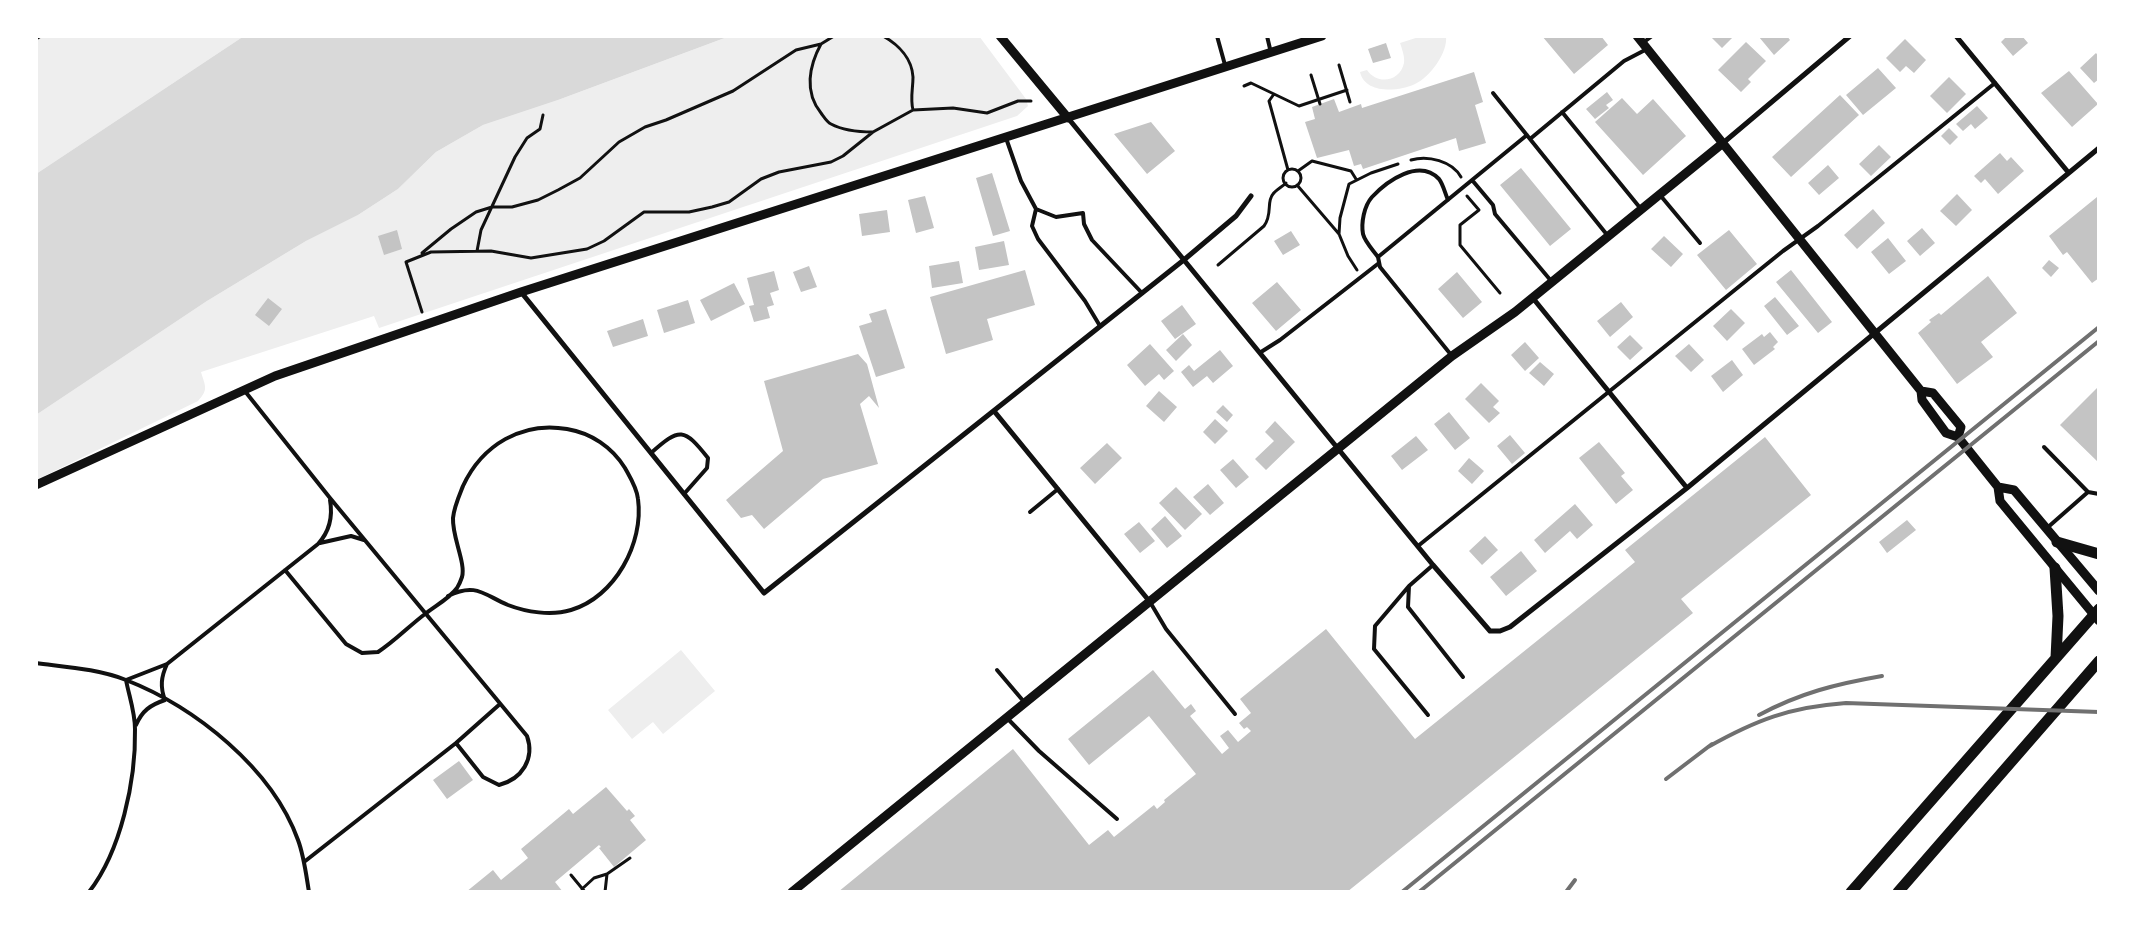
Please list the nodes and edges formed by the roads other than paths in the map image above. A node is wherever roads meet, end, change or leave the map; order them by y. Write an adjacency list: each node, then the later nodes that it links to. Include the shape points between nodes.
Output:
1 (1000, 36): 14 (street)
2 (1217, 36): 10 (lane)
3 (1267, 36): 9 (lane)
4 (1322, 36): 9 (street)
5 (1652, 36): 8 (lane)
6 (1850, 36): 17 (street)
7 (1956, 36): 11 (street)
8 (1643, 43): 13 (lane); 17 (street)
9 (1271, 53): 10 (street)
10 (1226, 67): 14 (street)
11 (1995, 84): 19 (street); 27 (lane)
12 (1493, 93): 15 (lane)
13 (1562, 112): 15 (lane); 24 (lane)
14 (1068, 118): 16 (street); 30 (street)
15 (1528, 137): 20 (lane); 26 (lane)
16 (1006, 138): 25 (lane, via 1021,181); 33 (street)
17 (1723, 143): 21 (street); 27 (street)
18 (2099, 148): 19 (street)
19 (2068, 172): 37 (street)
20 (1472, 180): 23 (lane); 32 (lane, via 1492,205 1495,214)
21 (1660, 195): 24 (street); 28 (lane)
22 (1251, 196): 30 (street, via 1236,216)
23 (1448, 200): 29 (lane); 29 (lane, via 1440,180 1432,173 1420,170 1402,174 1384,186 1370,198 1363,219 1363,236)
24 (1641, 209): 26 (street)
25 (1036, 210): 34 (lane, via 1056,217 1083,213 1084,224 1092,240); 36 (lane, via 1032,226 1038,239)
26 (1608, 236): 32 (street)
27 (1799, 238): 37 (street); 41 (lane)
28 (1700, 243)
29 (1378, 257): 31 (lane)
30 (1185, 259): 34 (street); 38 (street)
31 (1379, 263): 38 (lane); 39 (lane)
32 (1552, 282): 35 (street)
33 (521, 292): 40 (street, via 275,376); 47 (street)
34 (1142, 293): 36 (street)
35 (1532, 298): 39 (street); 41 (street)
36 (1100, 326): 43 (street)
37 (1874, 332): 42 (street); 50 (street)
38 (1261, 352): 46 (street)
39 (1452, 356): 46 (street)
40 (244, 390): 48 (street); 55 (lane)
41 (1610, 391): 50 (street); 61 (lane)
42 (1922, 391): 44 (street, via 1922,400 1946,433); 44 (street, via 1933,393 1951,414 1961,427)
43 (994, 411): 51 (street); 53 (street, via 764,593)
44 (1958, 437): 49 (street)
45 (2044, 447): 52 (lane)
46 (1339, 448): 61 (street); 69 (street)
47 (651, 453): 53 (street); 53 (lane, via 670,436 681,433 693,439 708,458 707,468)
48 (36, 485)
49 (1998, 487): 57 (street, via 2014,490); 64 (street, via 2000,501)
50 (1687, 488): 63 (street, via 1510,627 1500,631 1490,631)
51 (1058, 489): 56 (lane); 69 (street)
52 (2088, 492): 54 (lane); 57 (lane)
53 (684, 494)
54 (2099, 494)
55 (330, 498): 58 (lane); 60 (lane, via 329,529)
56 (1030, 512)
57 (2046, 528): 59 (street)
58 (364, 540): 60 (lane, via 340,537); 70 (lane)
59 (2057, 542): 62 (main road); 67 (street)
60 (318, 544): 65 (lane)
61 (1418, 546): 63 (street)
62 (2099, 554)
63 (1433, 565): 66 (lane)
64 (2055, 568): 71 (street); 72 (main road)
65 (285, 570): 70 (lane, via 338,637 362,653 370,654 386,647); 75 (lane)
66 (1409, 586): 78 (lane, via 1408,607); 84 (lane, via 1375,626 1374,649)
67 (2099, 591)
68 (448, 596): 68 (lane, via 458,587 463,568 454,531 456,505 469,474 490,448 517,433 554,427 587,434 617,456 633,484 639,511 631,551 623,567 601,593 570,611 554,613 524,610 490,594 466,589); 70 (lane)
69 (1150, 602): 81 (street); 83 (lane, via 1166,629)
70 (426, 614): 82 (lane)
71 (2097, 615): 72 (main road)
72 (2056, 658): 93 (main road)
73 (2099, 661): 77 (main road)
74 (36, 663): 79 (lane, via 74,667)
75 (166, 664): 79 (lane); 80 (lane, via 161,682)
76 (997, 670): 81 (lane)
77 (2093, 673): 94 (main road)
78 (1463, 677)
79 (126, 680): 80 (lane); 86 (lane)
80 (165, 700): 86 (lane, via 146,709); 89 (lane, via 186,710 210,728 270,787 298,839)
81 (1025, 703): 85 (street)
82 (500, 704): 87 (lane); 87 (lane, via 529,743 526,764 517,778 499,784 491,782 483,777)
83 (1235, 714)
84 (1428, 715)
85 (1007, 718): 88 (lane, via 1039,751); 92 (street)
86 (135, 727): 90 (lane, via 134,761 117,838)
87 (456, 743): 89 (lane)
88 (1117, 819)
89 (304, 862): 91 (lane)
90 (89, 892)
91 (309, 892)
92 (792, 892)
93 (1851, 892)
94 (1898, 892)

